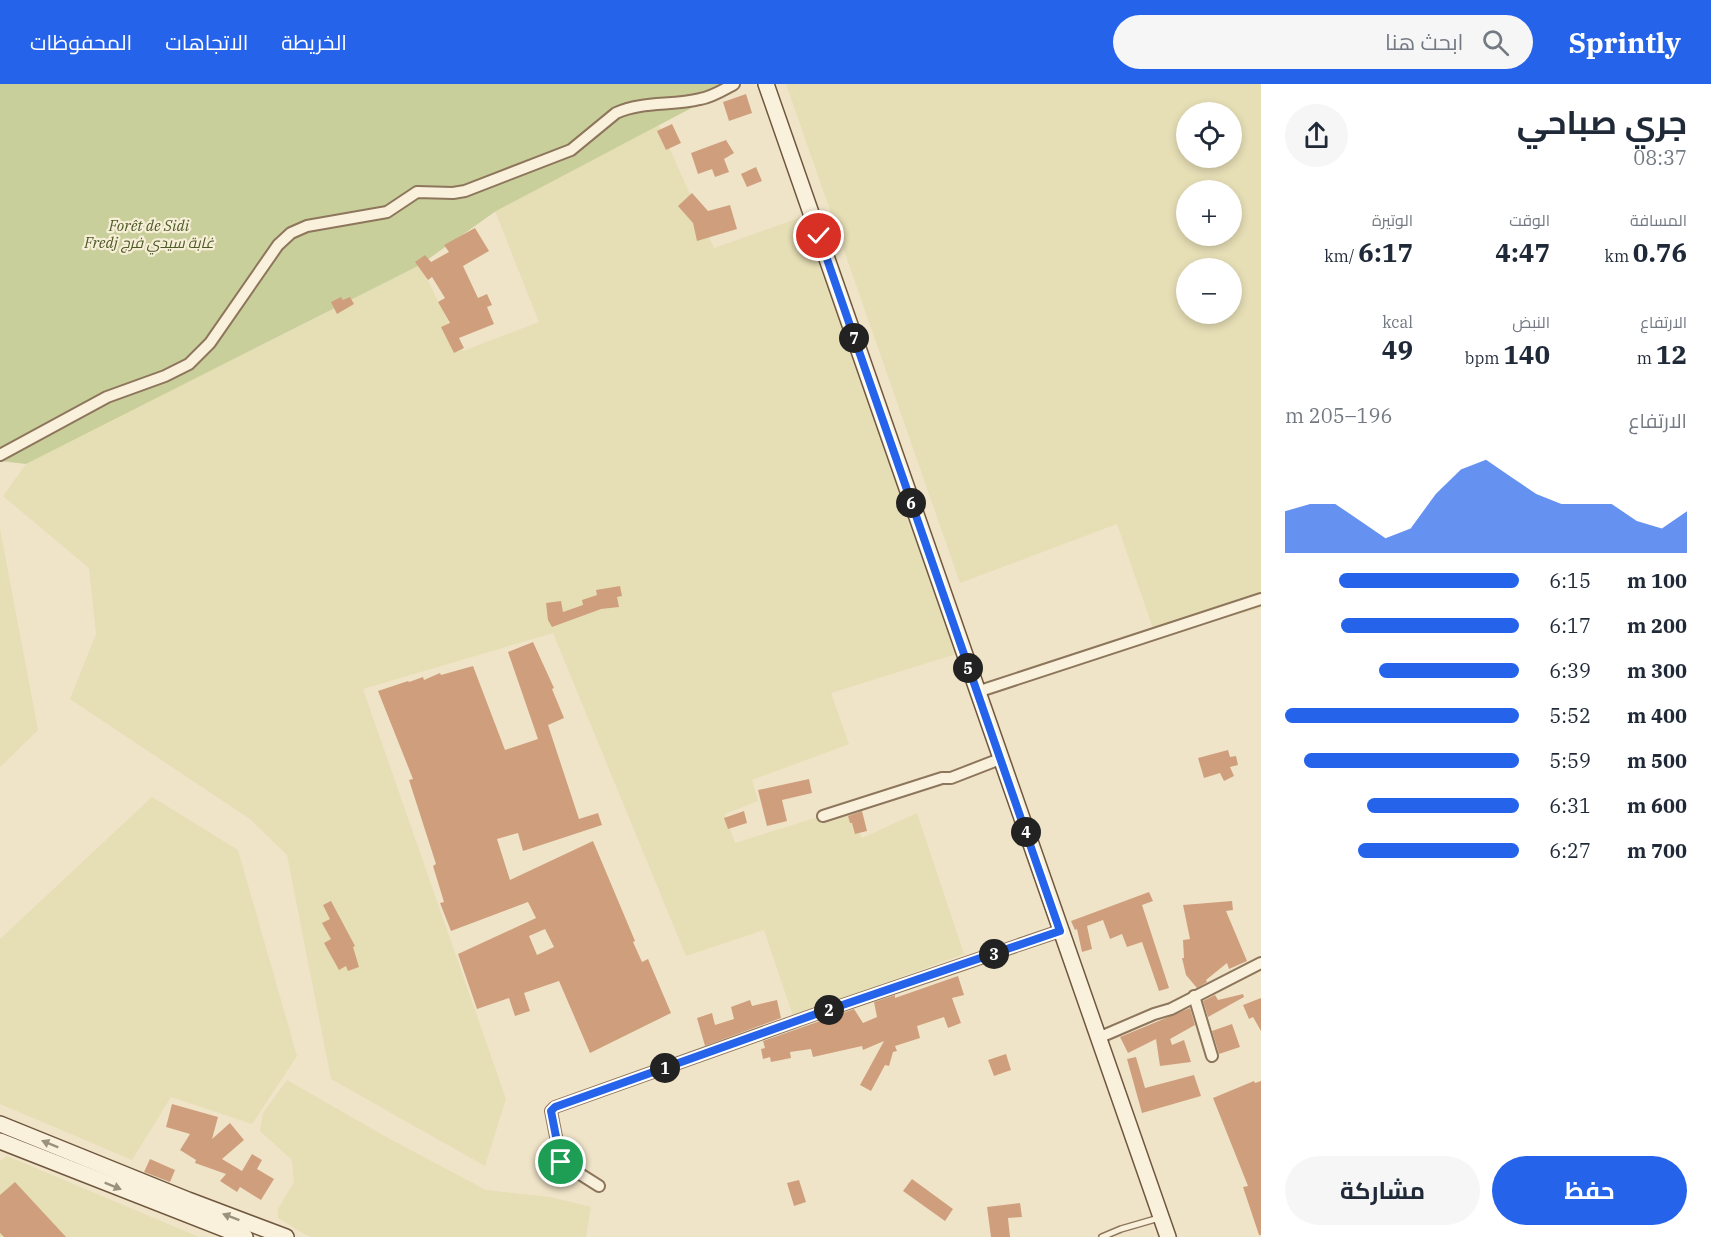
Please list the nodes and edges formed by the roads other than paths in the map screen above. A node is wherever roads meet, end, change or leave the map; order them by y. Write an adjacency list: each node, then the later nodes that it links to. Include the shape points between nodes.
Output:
1 (734, 84): 3 (street, via 698,100 623,110 571,150 465,191 417,192 387,212 307,226 291,233 278,244 210,343 189,364 107,397)
2 (766, 84): 5 (main road)
3 (0, 455)
4 (1261, 599): 5 (street)
5 (977, 692): 6 (main road)
6 (1000, 759): 7 (street); 8 (main road)
7 (823, 816)
8 (1060, 931): 11 (main road); 15 (street, via 555,1107 551,1111 561,1162)
9 (1261, 963): 10 (street)
10 (1194, 996): 11 (street); 12 (street)
11 (1098, 1038): 16 (main road)
12 (1212, 1056)
13 (0, 1124): 18 (main road, one-way to 13)
14 (0, 1141): 17 (main road, one-way to 17)
15 (599, 1186)
16 (1161, 1218): 19 (lane); 20 (main road)
17 (245, 1237)
18 (286, 1237)
19 (1102, 1237)
20 (1168, 1237)

